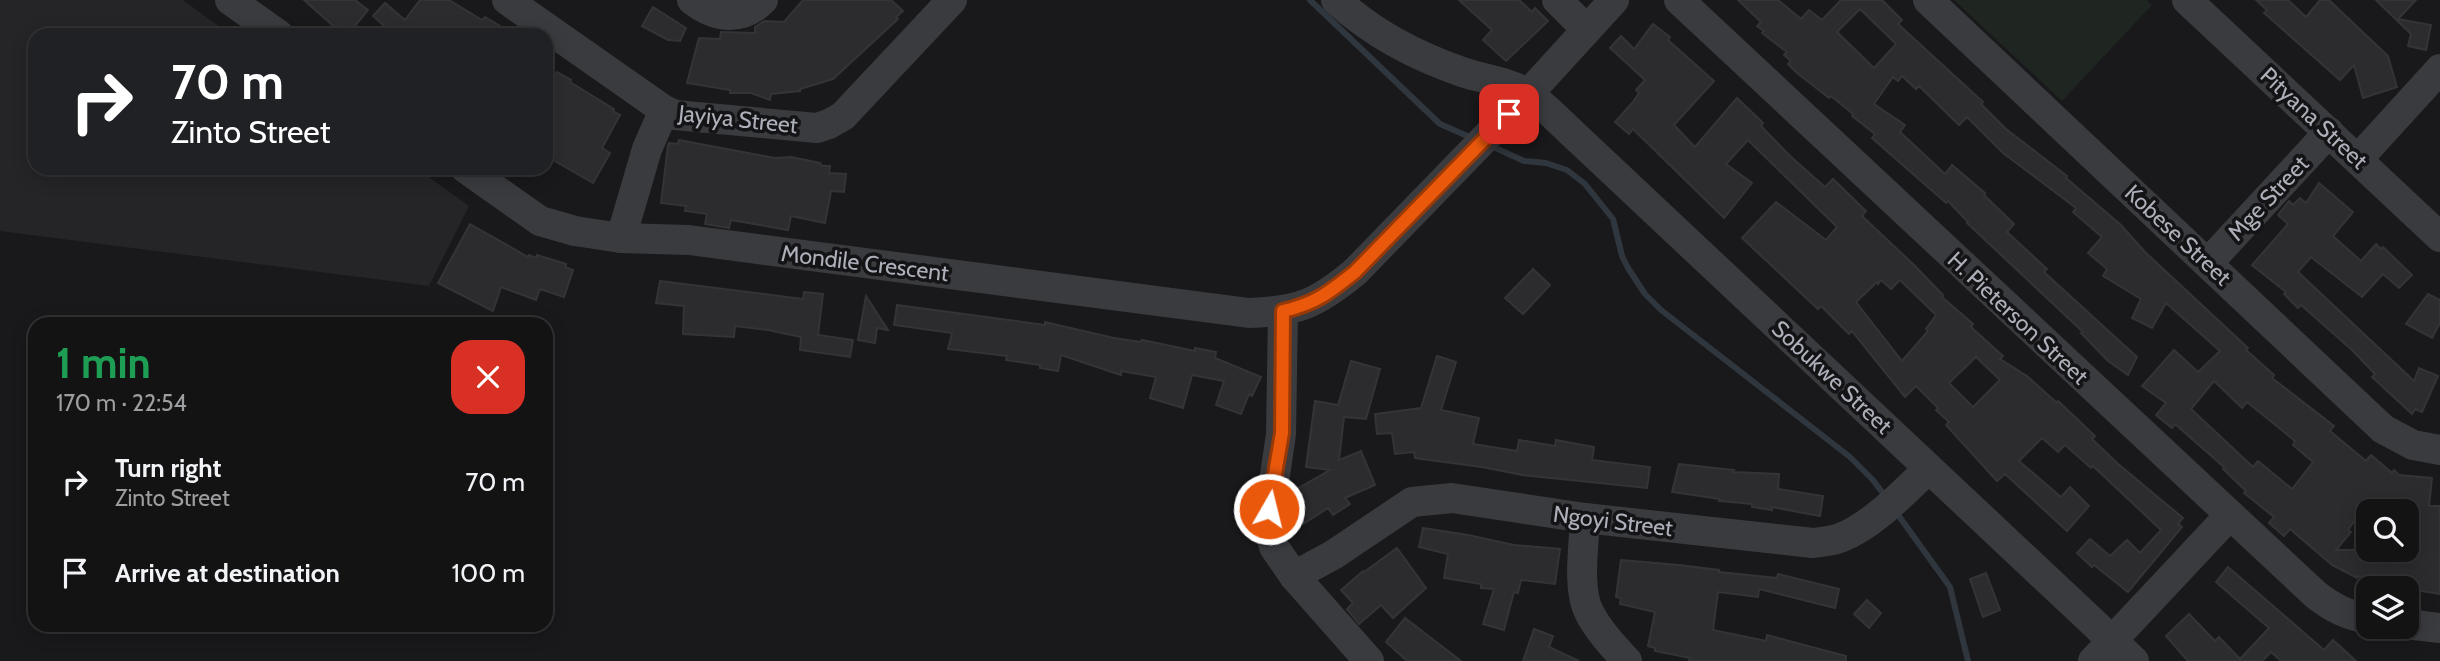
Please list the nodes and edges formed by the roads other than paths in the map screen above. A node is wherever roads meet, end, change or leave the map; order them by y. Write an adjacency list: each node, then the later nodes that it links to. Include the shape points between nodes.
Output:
1 (230, 0): 12 (street)
2 (508, 0): 13 (street, Jayiya Street)
3 (692, 0): 4 (street, via 708,11 729,16 749,12)
4 (763, 0)
5 (952, 0): 18 (street, Jayiya Street, via 858,101 829,124 798,127 675,115)
6 (1336, 0): 17 (street, via 1400,47)
7 (1557, 0): 14 (street)
8 (1614, 0): 14 (street, Mondile Crescent)
9 (1679, 0): 28 (street, H. Pieterson Street)
10 (1928, 0): 24 (street, Kobese Street)
11 (2187, 0): 19 (street, Pityana Street)
12 (269, 28)
13 (548, 28)
14 (1586, 29): 17 (street, Mondile Crescent)
15 (553, 32): 18 (street, Jayiya Street)
16 (2440, 69): 20 (street)
17 (1528, 94): 25 (street, Mondile Crescent, via 1355,272 1307,306); 27 (street, Sobukwe Street)
18 (664, 110): 23 (street, via 647,149)
19 (2329, 132): 20 (street, Pityana Street); 24 (street, Mge Street)
20 (2358, 159): 22 (street, Pityana Street)
21 (475, 175): 23 (street, Mondile Crescent, via 540,221)
22 (2440, 237)
23 (621, 238): 25 (street, Mondile Crescent, via 689,240 1249,313)
24 (2208, 263): 26 (street, Kobese Street, via 2383,429 2413,446)
25 (1283, 311): 30 (street, via 1282,433 1268,524 1274,547)
26 (2440, 450)
27 (1928, 468): 29 (street, Ngoyi Street, via 1866,523 1841,538 1813,544); 34 (street, Sobukwe Street)
28 (2229, 516): 31 (street, H. Pieterson Street, via 2333,608); 34 (street)
29 (1585, 518): 30 (street, Ngoyi Street, via 1452,498 1412,502); 36 (street, via 1583,589 1588,610)
30 (1294, 576): 35 (street)
31 (2356, 617)
32 (2419, 626): 33 (street)
33 (2440, 628)
34 (2103, 651): 37 (street, Sobukwe Street)
35 (1369, 661)
36 (1627, 661)
37 (2134, 661)

